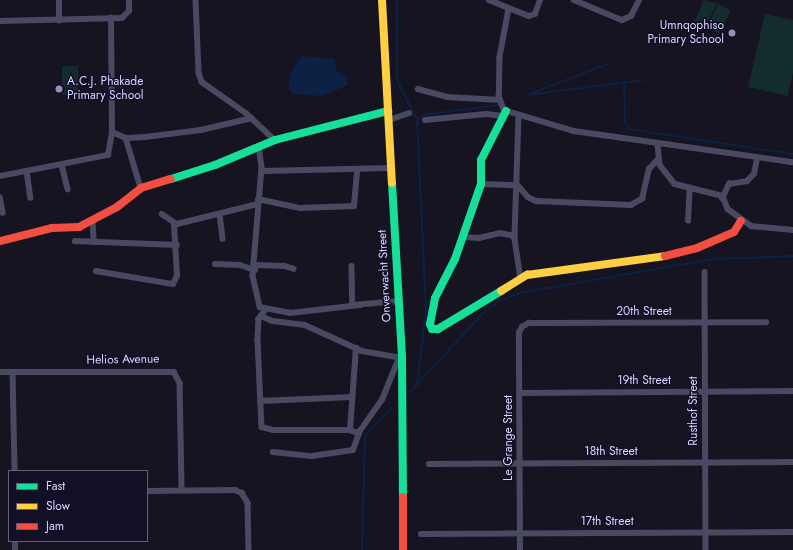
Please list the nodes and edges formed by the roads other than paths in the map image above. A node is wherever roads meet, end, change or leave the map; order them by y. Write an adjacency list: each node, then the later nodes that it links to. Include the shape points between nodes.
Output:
1 (59, 0): 12 (street)
2 (196, 0): 19 (street, via 200,77 207,86)
3 (382, 0): 17 (street, Onverwacht Street)
4 (489, 0): 9 (street)
5 (540, 0): 9 (street, via 533,16)
6 (574, 0): 7 (street, via 622,20 631,16)
7 (639, 0)
8 (129, 2): 10 (street, via 125,16)
9 (509, 9): 14 (street, via 500,57)
10 (111, 18): 12 (street); 21 (street)
11 (0, 21): 12 (street)
12 (59, 21)
13 (418, 89): 14 (street, via 447,97)
14 (500, 100): 16 (street)
15 (409, 113): 17 (street)
16 (505, 113): 18 (street); 20 (street); 35 (street, via 480,160)
17 (388, 116): 23 (street); 30 (street, Onverwacht Street)
18 (519, 116): 24 (street, via 574,131); 36 (street)
19 (252, 118): 22 (street, via 201,130); 23 (street)
20 (425, 120)
21 (112, 132): 22 (street); 29 (street, via 108,155)
22 (126, 138): 37 (street)
23 (275, 140): 25 (street)
24 (658, 144): 26 (street); 27 (street)
25 (259, 146): 33 (street); 37 (street, via 215,165)
26 (757, 158): 28 (street); 42 (street, via 754,174 748,181 729,184)
27 (658, 159): 36 (street, via 649,169 642,199 631,205 536,201 528,197); 38 (street, via 673,182)
28 (793, 162)
29 (62, 165): 32 (street); 39 (street)
30 (391, 168): 31 (street); 66 (street, Onverwacht Street)
31 (357, 170): 33 (street); 43 (street, via 354,206 300,208)
32 (27, 171): 34 (street); 41 (street)
33 (262, 171): 43 (street)
34 (0, 176)
35 (482, 184): 36 (street); 53 (street)
36 (516, 184): 52 (street)
37 (141, 188): 47 (street, via 132,198)
38 (690, 188): 42 (street); 48 (street)
39 (68, 189)
40 (0, 197): 44 (street)
41 (31, 198)
42 (722, 199): 49 (street)
43 (258, 201): 46 (street); 61 (street)
44 (3, 213)
45 (162, 214): 50 (street)
46 (220, 214): 50 (street); 54 (street)
47 (93, 220): 55 (street, via 79,227 52,228); 57 (street)
48 (688, 221)
49 (740, 221): 51 (street, via 751,226); 65 (street, via 734,232 697,248 650,259 528,275)
50 (174, 224): 58 (street)
51 (793, 230)
52 (515, 236): 53 (street, via 500,233 479,238); 65 (street)
53 (464, 237): 65 (street, via 445,284 435,298 430,324 432,329 438,329)
54 (223, 239)
55 (0, 241)
56 (75, 241): 57 (street)
57 (94, 242): 58 (street)
58 (177, 245): 63 (street, via 177,276 173,284)
59 (215, 264): 61 (street)
60 (352, 266): 67 (street, via 351,302)
61 (255, 268): 62 (street, via 285,266); 68 (street, via 254,287 260,307)
62 (294, 269)
63 (96, 271)
64 (705, 272): 70 (street, Rusthof Street)
65 (520, 279)
66 (399, 301): 67 (street); 74 (street, Onverwacht Street)
67 (360, 305): 68 (street, via 290,313)
68 (265, 310): 69 (street)
69 (260, 316): 73 (street, via 273,321 301,324); 81 (street)
70 (705, 322): 71 (street, 20th Street); 72 (street, 20th Street, via 529,323); 77 (street, Rusthof Street)
71 (766, 322)
72 (522, 327): 79 (street, Le Grange Street, via 519,333)
73 (356, 348): 74 (street); 80 (street)
74 (400, 358): 83 (street, via 382,400); 97 (street, Onverwacht Street)
75 (0, 372): 76 (street, Helios Avenue)
76 (13, 372): 89 (street); 90 (street, Helios Avenue, via 174,372 180,383)
77 (705, 392): 78 (street, 19th Street); 79 (street, 19th Street); 85 (street, Rusthof Street)
78 (793, 392)
79 (519, 393): 87 (street, Le Grange Street)
80 (352, 397): 81 (street); 82 (street)
81 (260, 401): 82 (street, via 265,429)
82 (350, 430): 83 (street)
83 (359, 433): 84 (street, via 357,444 348,453 312,456)
84 (273, 452)
85 (706, 462): 86 (street, 18th Street); 87 (street, 18th Street); 92 (street, Rusthof Street)
86 (793, 462)
87 (520, 463): 88 (street, 18th Street); 95 (street, Le Grange Street)
88 (429, 464)
89 (15, 470)
90 (182, 490): 91 (street); 96 (street, via 235,490 242,493 248,503)
91 (148, 491)
92 (706, 532): 93 (street, 17th Street); 95 (street, 17th Street); 99 (street, Rusthof Street)
93 (793, 532)
94 (421, 534): 95 (street, 17th Street)
95 (520, 534): 98 (street, Le Grange Street)
96 (249, 550)
97 (403, 550)
98 (520, 550)
99 (706, 550)

